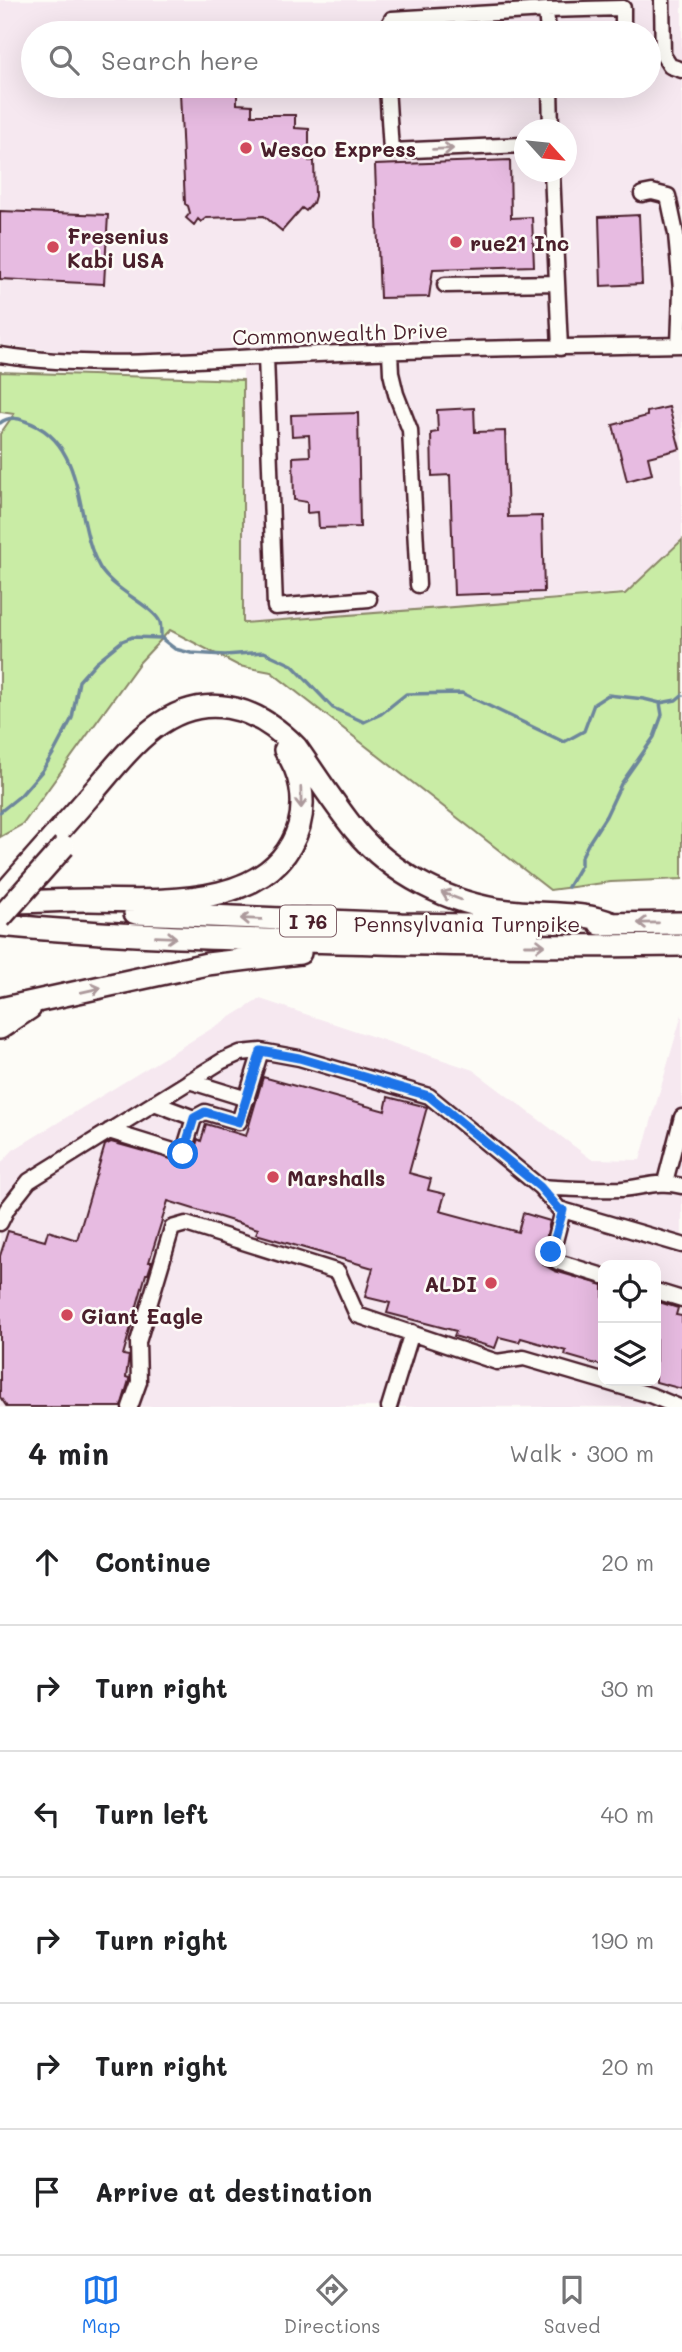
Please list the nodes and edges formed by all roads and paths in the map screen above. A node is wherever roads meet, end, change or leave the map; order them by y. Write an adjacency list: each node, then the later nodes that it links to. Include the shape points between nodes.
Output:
1 (662, 0): 6 (street, via 663,55 670,66)
2 (546, 10): 3 (street); 4 (street); 5 (street, via 623,8)
3 (391, 21)
4 (547, 21)
5 (623, 21)
6 (682, 70)
7 (388, 98): 10 (street, one-way to 10, via 391,151)
8 (550, 98): 9 (street)
9 (551, 119)
10 (514, 145)
11 (552, 182): 13 (street)
12 (642, 194): 15 (street, via 668,197 681,290)
13 (557, 283): 14 (street); 16 (street)
14 (445, 285)
15 (680, 345): 16 (street, Commonwealth Drive)
16 (560, 348): 17 (street, Commonwealth Drive)
17 (390, 352): 19 (street, Commonwealth Drive); 20 (street, via 396,394 410,430)
18 (0, 355): 19 (street, Commonwealth Drive, via 157,362)
19 (266, 356): 21 (street, via 275,607)
20 (418, 585)
21 (369, 599)
22 (57, 843): 23 (highway, bridge); 23 (highway, one-way to 23, via 155,739 181,723 209,717 250,723 283,748 296,769 302,802 295,838 276,866 248,884 177,900); 25 (highway, one-way to 22, via 593,917 502,911 432,889 372,848 285,736 251,713 227,706 188,710 153,729)
23 (1, 905): 25 (highway, Pennsylvania Turnpike / I 76, one-way to 23, via 258,920)
24 (682, 923): 25 (highway, Pennsylvania Turnpike / I 76, one-way to 25)
25 (613, 924)
26 (0, 925): 27 (highway, Pennsylvania Turnpike / I 76, one-way to 27, via 83,933)
27 (442, 945): 28 (highway, Pennsylvania Turnpike / I 76, one-way to 28); 29 (highway, one-way to 27, via 228,960)
28 (682, 945)
29 (41, 1001): 30 (highway); 31 (highway)
30 (0, 1009)
31 (0, 1028)
32 (261, 1051): 33 (street, via 240,1053); 34 (street); 41 (street, via 429,1096)
33 (189, 1081): 34 (street); 35 (street)
34 (247, 1099): 37 (street, via 239,1122 205,1112)
35 (155, 1103): 37 (street); 38 (street)
36 (682, 1117): 39 (street)
37 (194, 1118): 38 (street, via 183,1154)
38 (109, 1131): 43 (street, via 29,1181)
39 (665, 1182): 40 (street); 41 (street, via 587,1190)
40 (682, 1186)
41 (540, 1187): 42 (street)
42 (563, 1210): 44 (street); 45 (street, via 551,1256)
43 (0, 1223)
44 (682, 1245)
45 (598, 1274)
46 (661, 1293): 47 (street)
47 (682, 1299)
48 (412, 1332): 49 (street, via 357,1315 338,1272 186,1224 172,1227 138,1342 139,1382); 50 (street); 51 (street, via 497,1362 524,1358)
49 (130, 1407)
50 (389, 1407)
51 (679, 1407)

